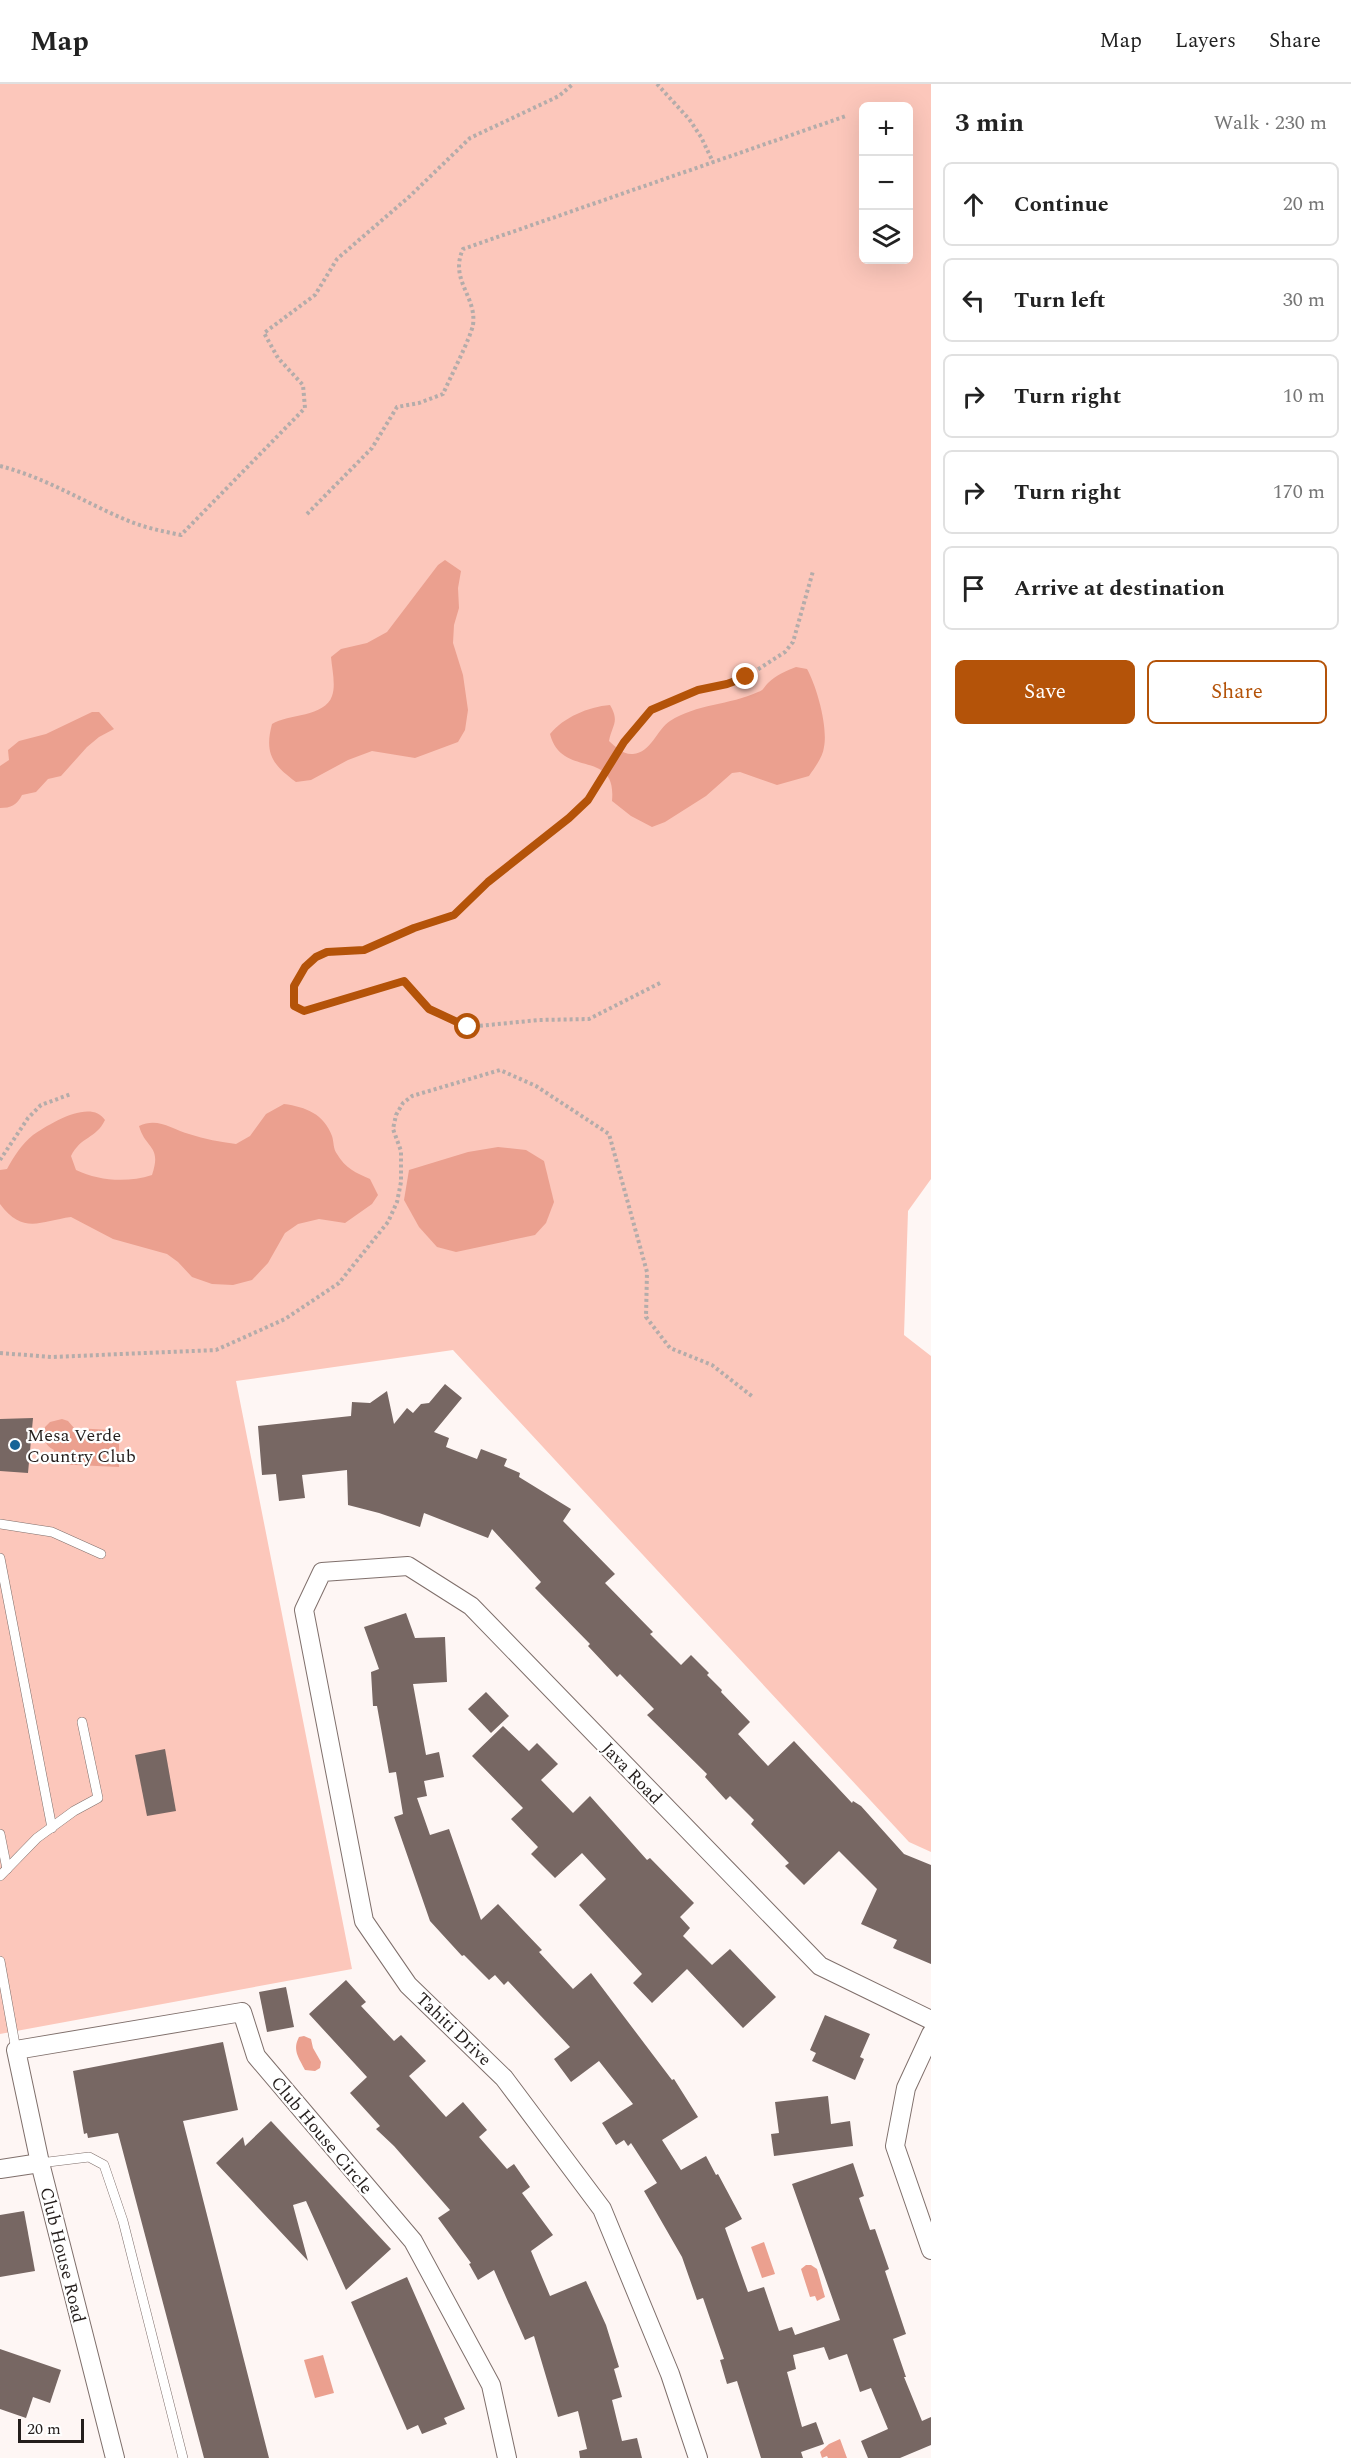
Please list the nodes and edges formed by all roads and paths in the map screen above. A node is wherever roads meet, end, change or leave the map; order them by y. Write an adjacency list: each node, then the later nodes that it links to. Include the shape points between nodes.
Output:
1 (573, 84): 5 (path, via 558,96 470,138 337,259 315,295 264,333 278,358 303,385 305,408 181,535 122,518 43,480)
2 (657, 84): 4 (path, via 689,119)
3 (846, 116): 4 (path)
4 (713, 162): 6 (path, via 463,249 458,268 473,325 443,394 397,407 372,448)
5 (0, 466)
6 (307, 514)
7 (813, 571): 8 (path, via 793,642 785,652 746,677 698,690 651,710 624,742 588,800 454,915 364,950 327,952 316,957 294,986 294,1006 304,1011 404,981 429,1009 468,1027 589,1019)
8 (660, 983)
9 (71, 1094): 10 (path, via 41,1105)
10 (0, 1160)
11 (0, 1353): 12 (path, via 52,1357 216,1350 285,1319 339,1283 388,1222 401,1182 401,1151 393,1129 399,1109 412,1096 500,1070 536,1086 609,1134 647,1272 646,1317 670,1348 712,1365)
12 (753, 1397)
13 (0, 1524): 14 (lane, via 52,1532)
14 (101, 1554)
15 (0, 1558): 18 (lane)
16 (322, 1572): 22 (street, Java Road, via 408,1566 471,1606 820,1966); 31 (street, Tahiti Drive, via 304,1610 364,1921 408,1984 504,2078 602,2209 670,2374)
17 (82, 1722): 18 (lane, via 98,1798)
18 (52, 1828): 20 (lane)
19 (0, 1834): 20 (lane)
20 (3, 1873)
21 (0, 1961): 24 (lane)
22 (931, 2020)
23 (931, 2034): 27 (street, via 906,2088 895,2146)
24 (16, 2050): 25 (street, Club House Road); 30 (street, Club House Circle, via 242,2012 256,2056 413,2241 491,2385)
25 (40, 2163): 26 (street); 28 (street, Club House Road); 29 (lane, via 89,2157 104,2165 123,2221)
26 (0, 2169)
27 (931, 2250)
28 (115, 2458)
29 (183, 2458)
30 (507, 2458)
31 (698, 2458)

